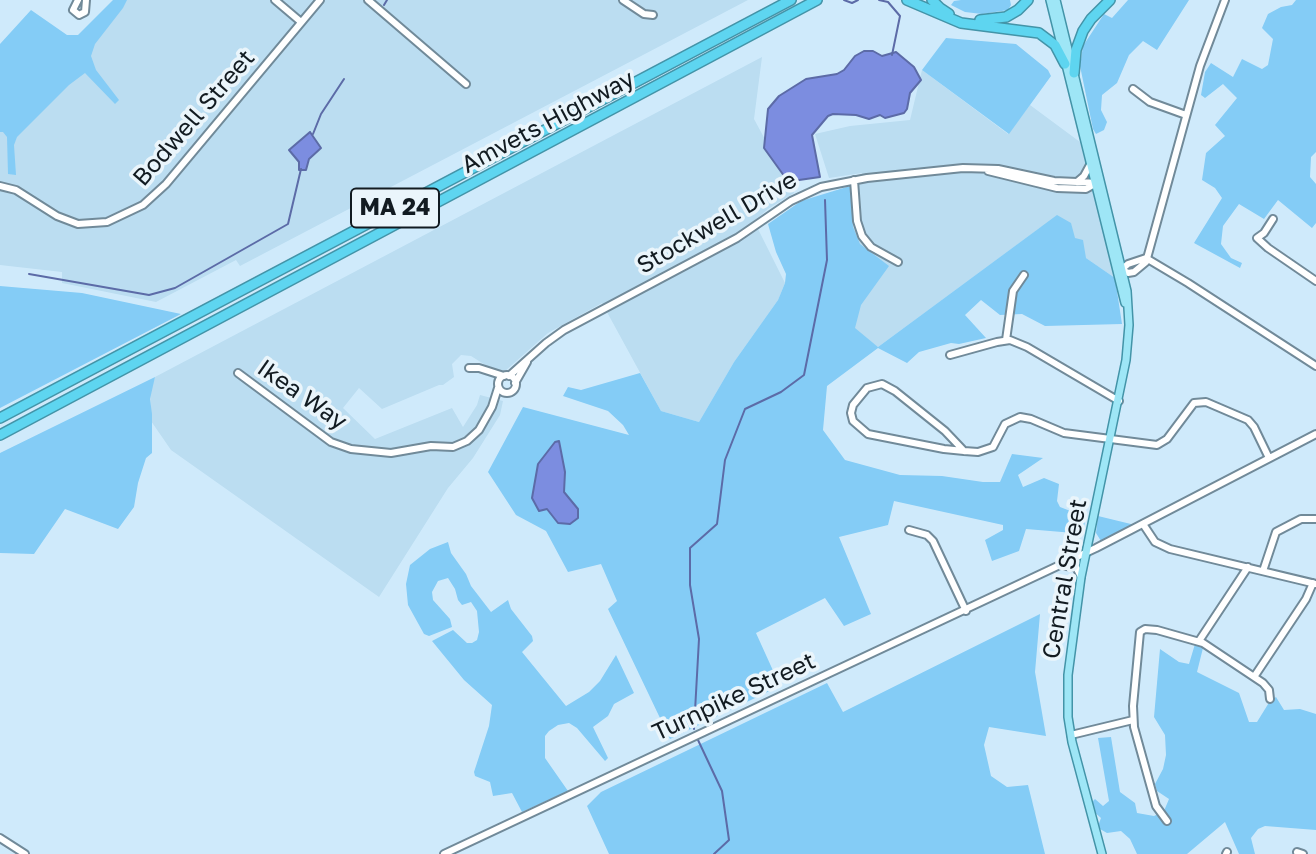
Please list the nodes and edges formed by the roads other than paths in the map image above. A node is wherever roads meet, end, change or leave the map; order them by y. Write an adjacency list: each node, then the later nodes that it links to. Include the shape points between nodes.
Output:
1 (78, 0): 15 (street, via 73,8 76,14 84,13)
2 (275, 0): 17 (street)
3 (320, 0): 17 (street, Bodwell Street)
4 (368, 0): 20 (street)
5 (623, 0): 16 (street)
6 (791, 0): 48 (highway, Amvets Highway / MA 24)
7 (817, 0): 50 (highway, Amvets Highway / MA 24)
8 (907, 0): 18 (highway, via 961,23 1039,33 1055,45)
9 (932, 0): 10 (highway, via 953,15 987,20 1013,14)
10 (1028, 0)
11 (1050, 0): 18 (main road)
12 (1056, 0): 19 (main road)
13 (1110, 0): 19 (highway, via 1083,31)
14 (1225, 0): 22 (street)
15 (86, 1)
16 (653, 15)
17 (302, 22): 28 (street, Bodwell Street, via 166,184 137,208 107,222 78,224)
18 (1065, 64): 23 (main road)
19 (1074, 73): 27 (main road)
20 (466, 84)
21 (1133, 89): 22 (street, via 1150,102)
22 (1186, 115): 30 (street)
23 (1090, 165): 26 (street); 27 (main road)
24 (983, 169): 25 (street, Stockwell Drive); 26 (street, Stockwell Drive); 27 (street, Stockwell Drive, via 1057,188 1086,189)
25 (854, 180): 31 (street, via 862,236 871,247); 37 (street, Stockwell Drive, via 794,199 737,237 564,330)
26 (1076, 183): 27 (street, Stockwell Drive)
27 (1098, 183): 32 (main road, Central Street)
28 (0, 186)
29 (1273, 219): 34 (street, via 1257,238)
30 (1146, 258): 32 (street); 38 (street)
31 (898, 262)
32 (1120, 271): 46 (main road, Central Street, via 1128,310)
33 (1024, 275): 35 (street, via 1013,291)
34 (1316, 281)
35 (1006, 340): 36 (street); 46 (street, via 1027,347)
36 (950, 355)
37 (530, 358): 42 (street, Stockwell Drive); 43 (street, Stockwell Drive)
38 (1316, 366)
39 (469, 368): 40 (street)
40 (487, 371): 42 (street); 44 (street)
41 (238, 373): 47 (street, Ikea Way, via 327,440 358,450 396,453 457,446 475,435)
42 (506, 376): 43 (street); 44 (street, Stockwell Drive)
43 (515, 383): 45 (street, Stockwell Drive)
44 (498, 386): 45 (street); 47 (street, Ikea Way)
45 (506, 393): 47 (street, Ikea Way)
46 (1119, 401): 51 (main road, Central Street)
47 (492, 407)
48 (0, 418)
49 (1316, 434): 53 (street, Turnpike Street)
50 (0, 435)
51 (1111, 440): 52 (street, via 1064,433 1020,417 1005,424 990,449); 53 (street, via 1149,446 1162,443 1194,403 1206,402 1248,420); 57 (main road, Central Street)
52 (964, 451): 52 (street, via 865,433 851,417 853,405 867,388 886,386)
53 (1269, 458): 55 (street, Turnpike Street)
54 (1316, 519): 59 (street, via 1297,520 1276,533)
55 (1143, 524): 57 (street, Turnpike Street); 58 (street, via 1155,542 1170,549)
56 (909, 530): 63 (street, via 933,541)
57 (1087, 553): 60 (street, Turnpike Street); 61 (main road, Central Street)
58 (1248, 568): 59 (street); 64 (street)
59 (1264, 571): 62 (street)
60 (1041, 575): 61 (street, Turnpike Street, via 1067,565 1077,568); 63 (street, Turnpike Street)
61 (1081, 578): 68 (main road, Central Street, via 1068,675)
62 (1314, 584): 65 (street)
63 (966, 611): 72 (street, Turnpike Street)
64 (1199, 641): 65 (street); 67 (street, via 1157,630 1140,632)
65 (1254, 677): 66 (street, via 1269,690)
66 (1270, 699)
67 (1133, 720): 68 (street); 69 (street, via 1156,806)
68 (1070, 735): 73 (main road, Central Street)
69 (1167, 821)
70 (0, 838): 71 (street)
71 (25, 854)
72 (444, 854)
73 (1102, 854)

